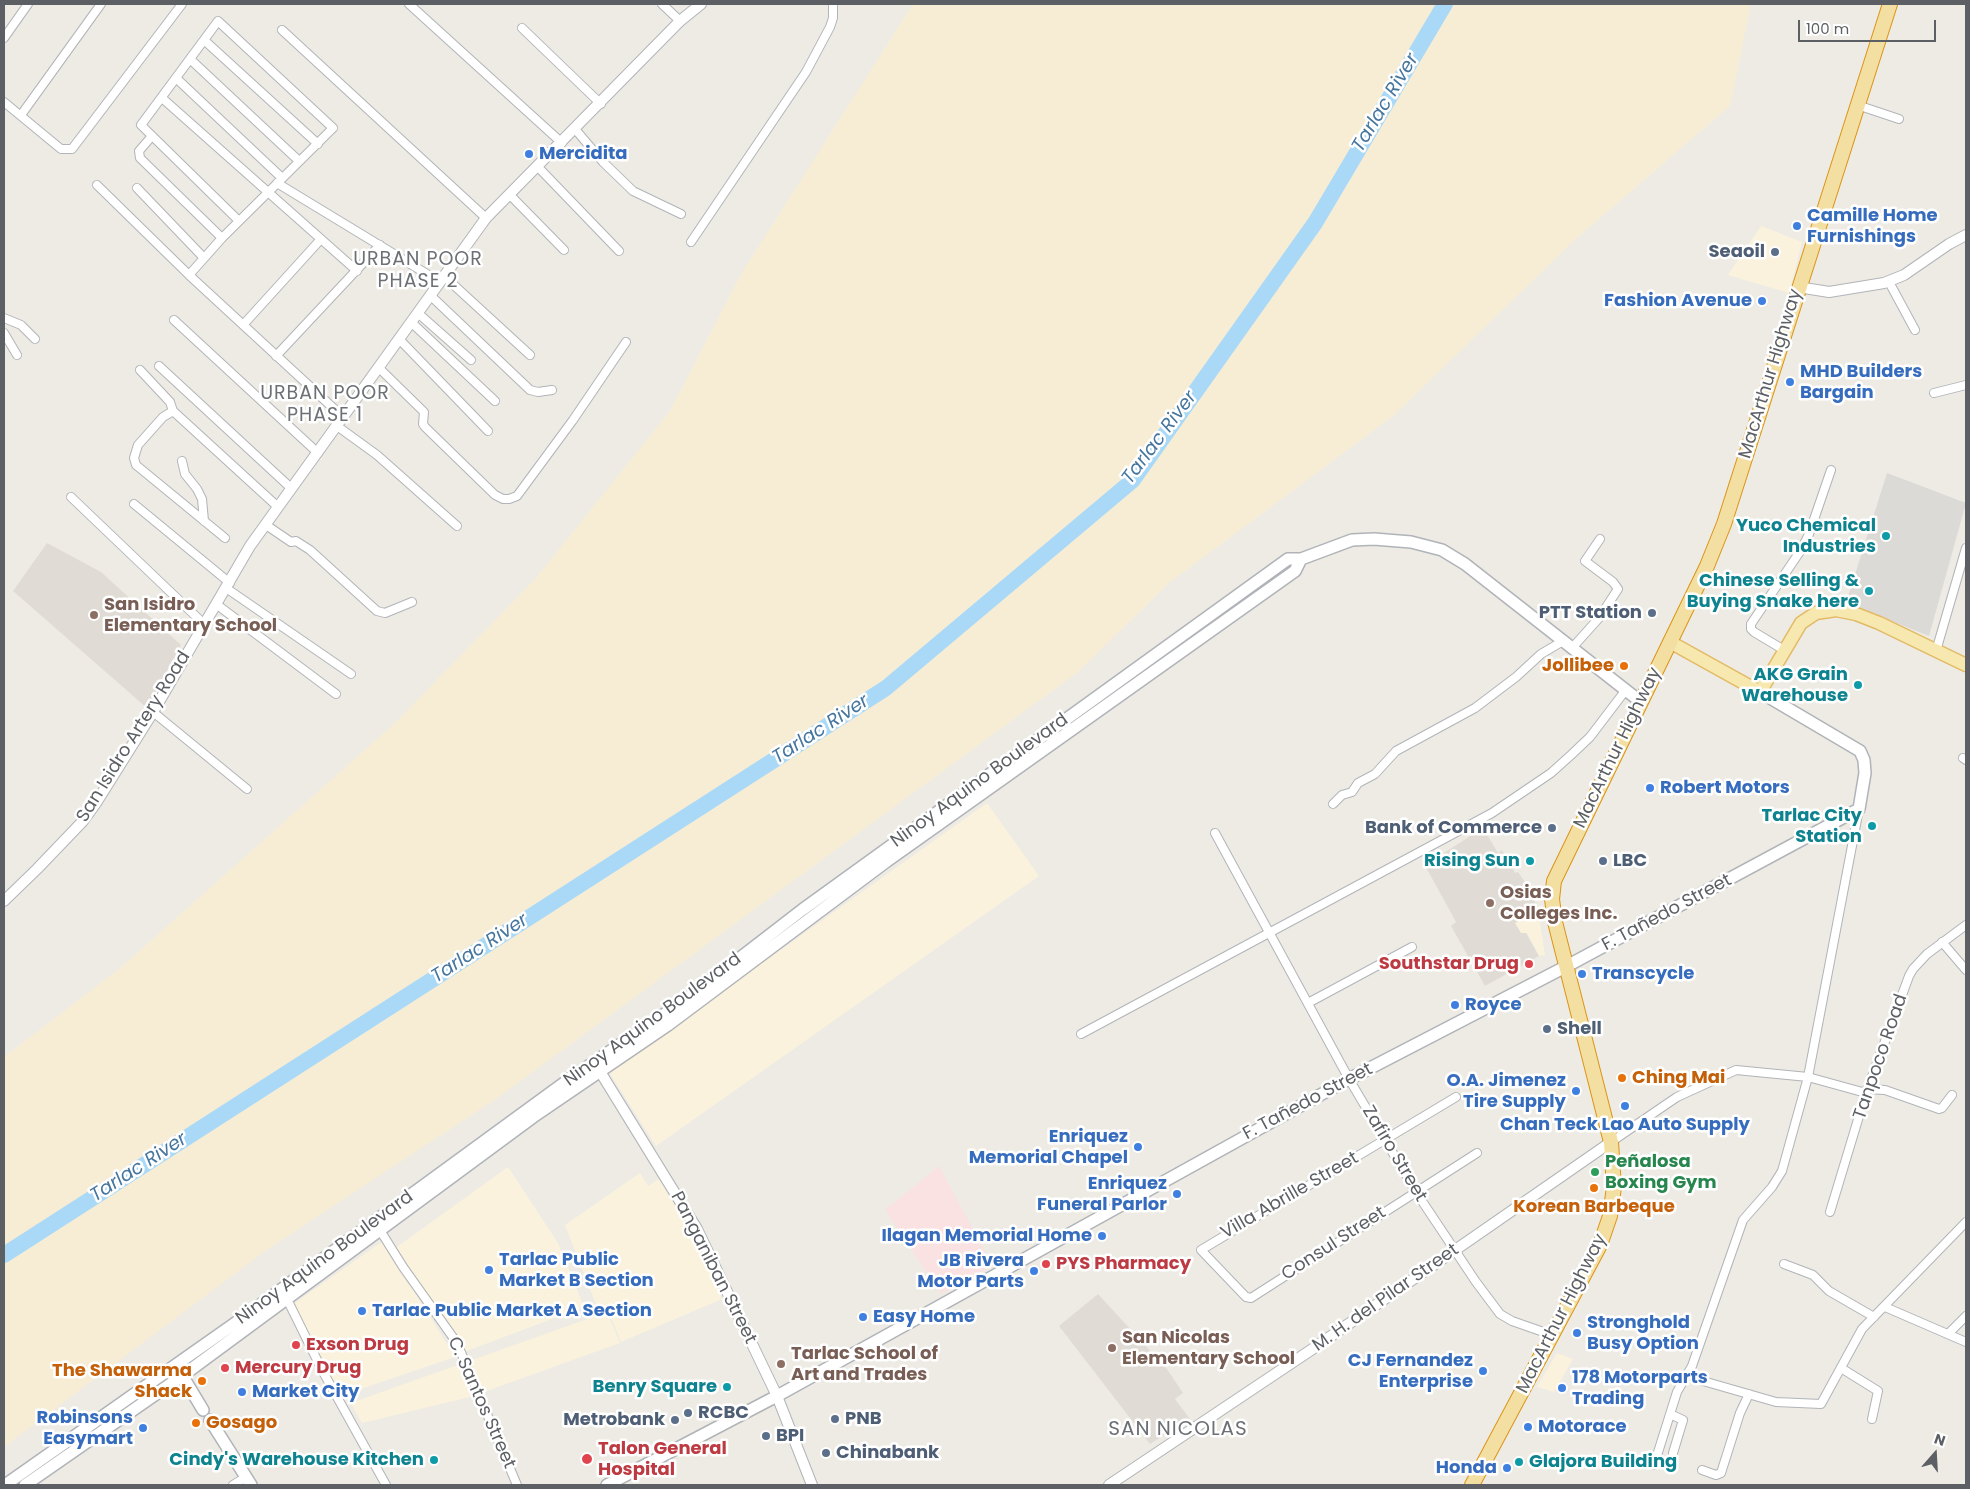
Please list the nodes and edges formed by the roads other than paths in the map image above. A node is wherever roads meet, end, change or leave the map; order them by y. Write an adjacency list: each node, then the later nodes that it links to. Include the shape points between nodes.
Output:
1 (28, 4): 12 (street)
2 (101, 4): 20 (street)
3 (182, 4): 20 (street, via 72,148 61,149)
4 (409, 4): 24 (street)
5 (662, 4): 9 (street)
6 (701, 4): 9 (street, San Isidro Artery Road)
7 (834, 4): 39 (street, via 830,27 806,72)
8 (1890, 4): 19 (highway, MacArthur Highway)
9 (680, 20): 18 (street, San Isidro Artery Road)
10 (522, 28): 18 (street)
11 (282, 30): 34 (street)
12 (4, 38)
13 (204, 40): 14 (street); 25 (street); 25 (street, via 216,22 222,23 332,127)
14 (190, 59): 15 (street); 26 (street)
15 (176, 78): 16 (street); 28 (street)
16 (162, 98): 23 (street, via 141,126); 31 (street)
17 (4, 102): 20 (street)
18 (601, 104): 22 (street, San Isidro Artery Road)
19 (1857, 105): 21 (street); 48 (highway, MacArthur Highway)
20 (21, 115)
21 (1899, 119)
22 (575, 129): 24 (street, San Isidro Artery Road); 33 (street, via 633,191)
23 (152, 136): 35 (street); 37 (street, via 139,151 140,158)
24 (562, 143): 27 (street, San Isidro Artery Road)
25 (318, 144): 26 (street)
26 (300, 161): 28 (street)
27 (537, 166): 32 (street, San Isidro Artery Road); 42 (street)
28 (279, 180): 31 (street); 40 (street)
29 (97, 185): 45 (street)
30 (137, 188): 43 (street)
31 (268, 192): 35 (street); 38 (street)
32 (509, 194): 34 (street, San Isidro Artery Road); 41 (street)
33 (681, 214)
34 (486, 218): 46 (street, San Isidro Artery Road)
35 (239, 222): 37 (street)
36 (1966, 235): 47 (street)
37 (222, 238): 43 (street)
38 (321, 239): 44 (street); 54 (street)
39 (691, 242)
40 (380, 245): 44 (street); 46 (street)
41 (564, 250)
42 (619, 251)
43 (204, 258): 45 (street)
44 (357, 271): 61 (street)
45 (189, 275): 54 (street)
46 (442, 279): 49 (street, San Isidro Artery Road); 62 (street)
47 (1889, 282): 48 (street, via 1829,292); 55 (street)
48 (1798, 286): 91 (highway, MacArthur Highway, via 1724,524)
49 (431, 296): 50 (street, San Isidro Artery Road); 68 (street, via 530,390)
50 (419, 314): 53 (street, San Isidro Artery Road); 63 (street)
51 (4, 318): 57 (street, via 21,325)
52 (174, 320): 74 (street)
53 (412, 323): 58 (street, San Isidro Artery Road); 70 (street)
54 (243, 325): 61 (street)
55 (1915, 330)
56 (4, 333): 60 (street)
57 (35, 339)
58 (400, 340): 65 (street, San Isidro Artery Road); 73 (street)
59 (626, 342): 65 (street, via 517,496 509,499 494,495 425,427 424,412)
60 (17, 355)
61 (276, 356): 72 (street)
62 (530, 356)
63 (471, 360)
64 (159, 366): 77 (street)
65 (379, 368): 72 (street, San Isidro Artery Road)
66 (140, 370): 71 (street, via 170,402)
67 (1966, 385): 69 (street)
68 (552, 390)
69 (1934, 393)
70 (495, 400)
71 (174, 412): 80 (street); 81 (street, via 159,420 142,439 134,458 136,465)
72 (340, 422): 74 (street, San Isidro Artery Road); 83 (street)
73 (488, 431)
74 (318, 453): 77 (street, San Isidro Artery Road)
75 (182, 461): 81 (street, via 185,474 202,499)
76 (1831, 470): 93 (street, via 1801,550 1750,624 1751,629)
77 (291, 488): 80 (street, San Isidro Artery Road)
78 (72, 497): 90 (street)
79 (134, 504): 87 (street)
80 (278, 507): 82 (street, San Isidro Artery Road)
81 (204, 521): 84 (street)
82 (266, 525): 87 (street, San Isidro Artery Road); 88 (street, via 310,550 378,611 385,613)
83 (457, 526)
84 (225, 538)
85 (1600, 539): 92 (street, via 1585,561 1618,589 1599,618)
86 (1966, 548): 94 (street)
87 (228, 585): 89 (street, San Isidro Artery Road); 96 (street)
88 (412, 602)
89 (216, 604): 90 (street, San Isidro Artery Road); 99 (street)
90 (204, 625): 101 (street, San Isidro Artery Road)
91 (1670, 642): 98 (main road); 100 (highway, MacArthur Highway)
92 (1568, 644): 97 (main road, Ninoy Aquino Boulevard); 103 (street, via 1542,654 1516,678 1474,708 1396,751 1375,774); 115 (main road, Ninoy Aquino Boulevard, via 1465,564 1442,550 1411,542 1352,540 1301,559 1288,559 802,910)
93 (1784, 650): 94 (main road, via 1807,617 1836,610 1879,623); 98 (main road)
94 (1936, 651): 95 (main road)
95 (1966, 665)
96 (351, 674)
97 (1625, 691): 100 (main road, Ninoy Aquino Boulevard); 108 (street, via 1590,737 1551,773 1492,812)
98 (1760, 692): 104 (main road, via 1860,751 1865,773)
99 (336, 694)
100 (1641, 702): 111 (highway, MacArthur Highway, via 1554,881 1555,922)
101 (153, 712): 102 (street); 106 (street, San Isidro Artery Road, via 83,821)
102 (247, 789)
103 (1332, 804)
104 (1858, 809): 111 (main road, F. Tañedo Street); 116 (street)
105 (1215, 833): 108 (street, Zafiro Street)
106 (4, 901)
107 (1966, 925): 109 (street, Tanpoco Road)
108 (1271, 934): 113 (street, Zafiro Street); 114 (street)
109 (1942, 942): 112 (street); 118 (street, Tanpoco Road, via 1913,969)
110 (1412, 947): 113 (street)
111 (1567, 966): 117 (main road, F. Tañedo Street); 122 (highway, MacArthur Highway)
112 (1966, 970)
113 (1308, 1003): 117 (street, Zafiro Street)
114 (1081, 1034)
115 (597, 1066): 127 (main road, Ninoy Aquino Boulevard); 143 (street, Panganiban Street, via 697,1229)
116 (1808, 1077): 118 (street); 122 (street, via 1751,1070 1728,1072 1677,1097); 140 (street, via 1782,1171 1743,1220)
117 (1350, 1079): 121 (street, Zafiro Street); 143 (main road, F. Tañedo Street)
118 (1867, 1091): 119 (street, via 1885,1090 1939,1109); 125 (street, Tanpoco Road)
119 (1952, 1095)
120 (1456, 1097): 121 (street, Villa Abrille Street)
121 (1384, 1139): 124 (street, Zafiro Street); 128 (street, Villa Abrille Street)
122 (1611, 1142): 129 (street, M. H. del Pilar Street); 136 (highway, MacArthur Highway, via 1614,1180 1610,1216 1600,1245)
123 (1477, 1153): 124 (street, Consul Street)
124 (1416, 1192): 128 (street, Consul Street, via 1251,1298 1246,1297); 129 (street, Zafiro Street)
125 (1830, 1212)
126 (1966, 1222): 132 (street)
127 (378, 1227): 131 (main road, Ninoy Aquino Boulevard); 156 (street, C. Santos Street, via 465,1358)
128 (1201, 1249)
129 (1455, 1250): 136 (street, Zafiro Street, via 1500,1314); 159 (street, M. H. del Pilar Street)
130 (1784, 1264): 134 (street, via 1813,1275 1828,1291)
131 (284, 1294): 138 (main road, Ninoy Aquino Boulevard); 141 (main road, Ninoy Aquino Boulevard); 155 (street)
132 (1885, 1307): 134 (street); 135 (street)
133 (1966, 1316): 135 (street)
134 (1874, 1318): 139 (street, via 1862,1329)
135 (1948, 1334): 137 (street)
136 (1552, 1335): 160 (highway, MacArthur Highway)
137 (1966, 1342)
138 (176, 1364): 141 (main road); 152 (main road, Ninoy Aquino Boulevard)
139 (1841, 1368): 142 (street, via 1821,1404 1776,1402); 146 (street, via 1878,1391)
140 (1688, 1374): 142 (street); 145 (street, via 1677,1392)
141 (182, 1376): 144 (main road); 153 (main road, Ninoy Aquino Boulevard)
142 (1749, 1394): 150 (street, via 1721,1473 1716,1475)
143 (777, 1396): 157 (main road, F. Tañedo Street); 158 (street, Panganiban Street)
144 (203, 1410)
145 (1670, 1414): 148 (street, via 1682,1420); 149 (street)
146 (1872, 1419)
147 (210, 1420): 151 (main road)
148 (1673, 1453)
149 (1654, 1465)
150 (1702, 1470)
151 (249, 1481): 154 (street)
152 (5, 1485)
153 (25, 1485)
154 (233, 1485)
155 (386, 1485)
156 (518, 1485)
157 (607, 1485)
158 (812, 1485)
159 (1109, 1485)
160 (1472, 1485)

